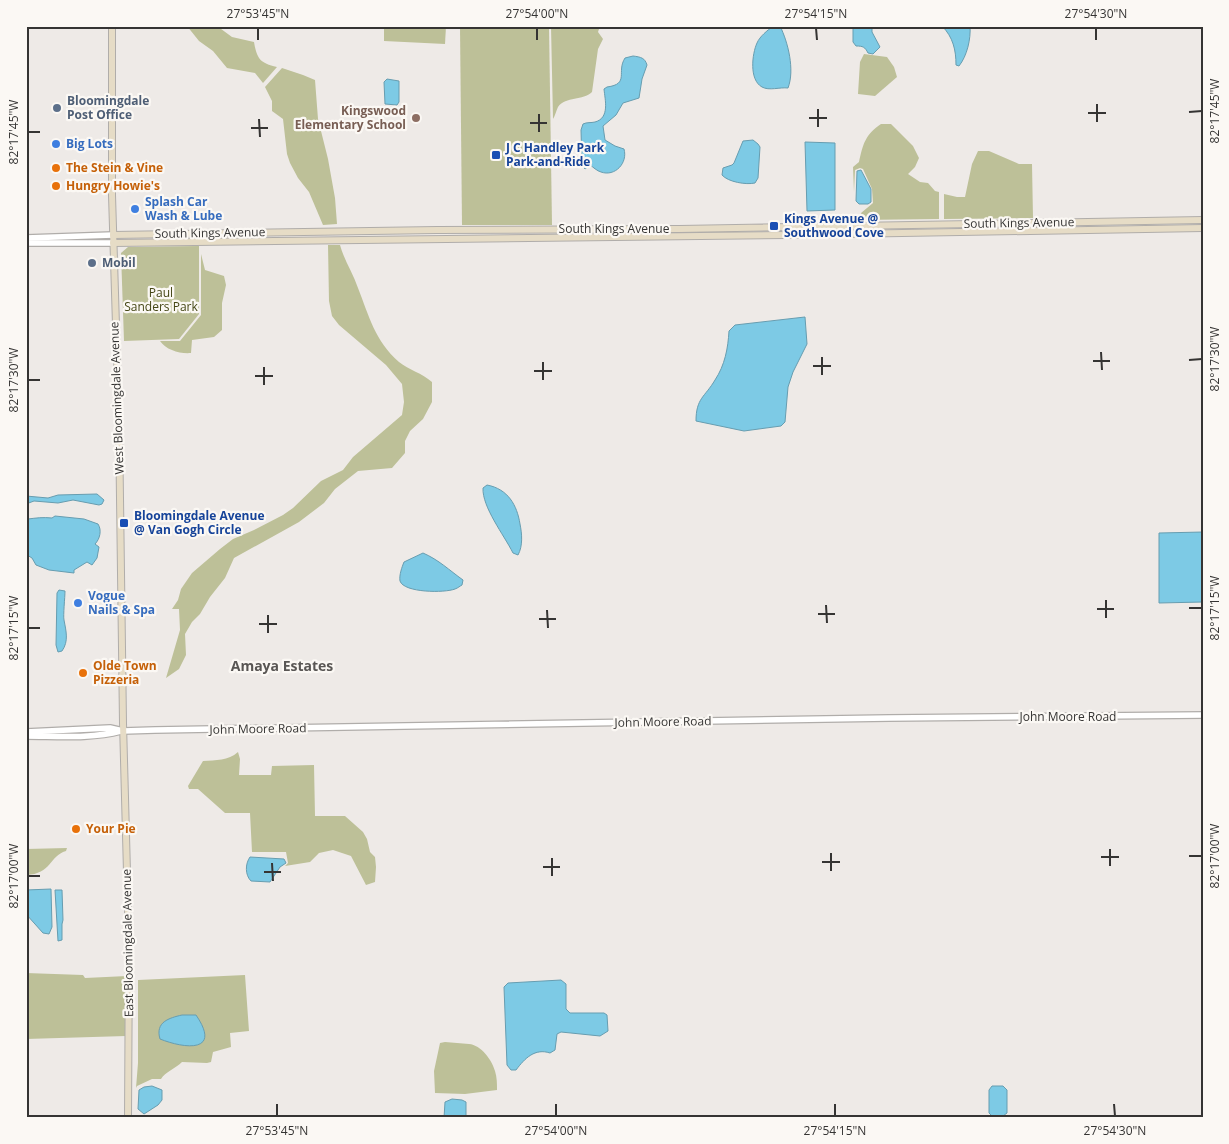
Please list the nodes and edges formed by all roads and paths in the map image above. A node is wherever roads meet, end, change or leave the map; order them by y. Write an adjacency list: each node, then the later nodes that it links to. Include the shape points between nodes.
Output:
1 (112, 26): 6 (main road, West Bloomingdale Avenue)
2 (1203, 220): 3 (main road, South Kings Avenue)
3 (1063, 223): 5 (main road); 6 (main road, South Kings Avenue)
4 (1203, 228): 5 (main road, South Kings Avenue)
5 (1063, 230): 8 (main road, South Kings Avenue)
6 (113, 235): 7 (street, South Kings Avenue); 8 (main road, West Bloomingdale Avenue)
7 (26, 238)
8 (113, 242): 9 (street, South Kings Avenue); 11 (main road, West Bloomingdale Avenue)
9 (26, 243)
10 (1203, 715): 11 (street, John Moore Road)
11 (123, 730): 12 (street, John Moore Road); 13 (street, John Moore Road, via 100,735); 14 (main road, West Bloomingdale Avenue)
12 (26, 732)
13 (26, 736)
14 (123, 769): 15 (main road, East Bloomingdale Avenue, via 129,947)
15 (128, 1118)

